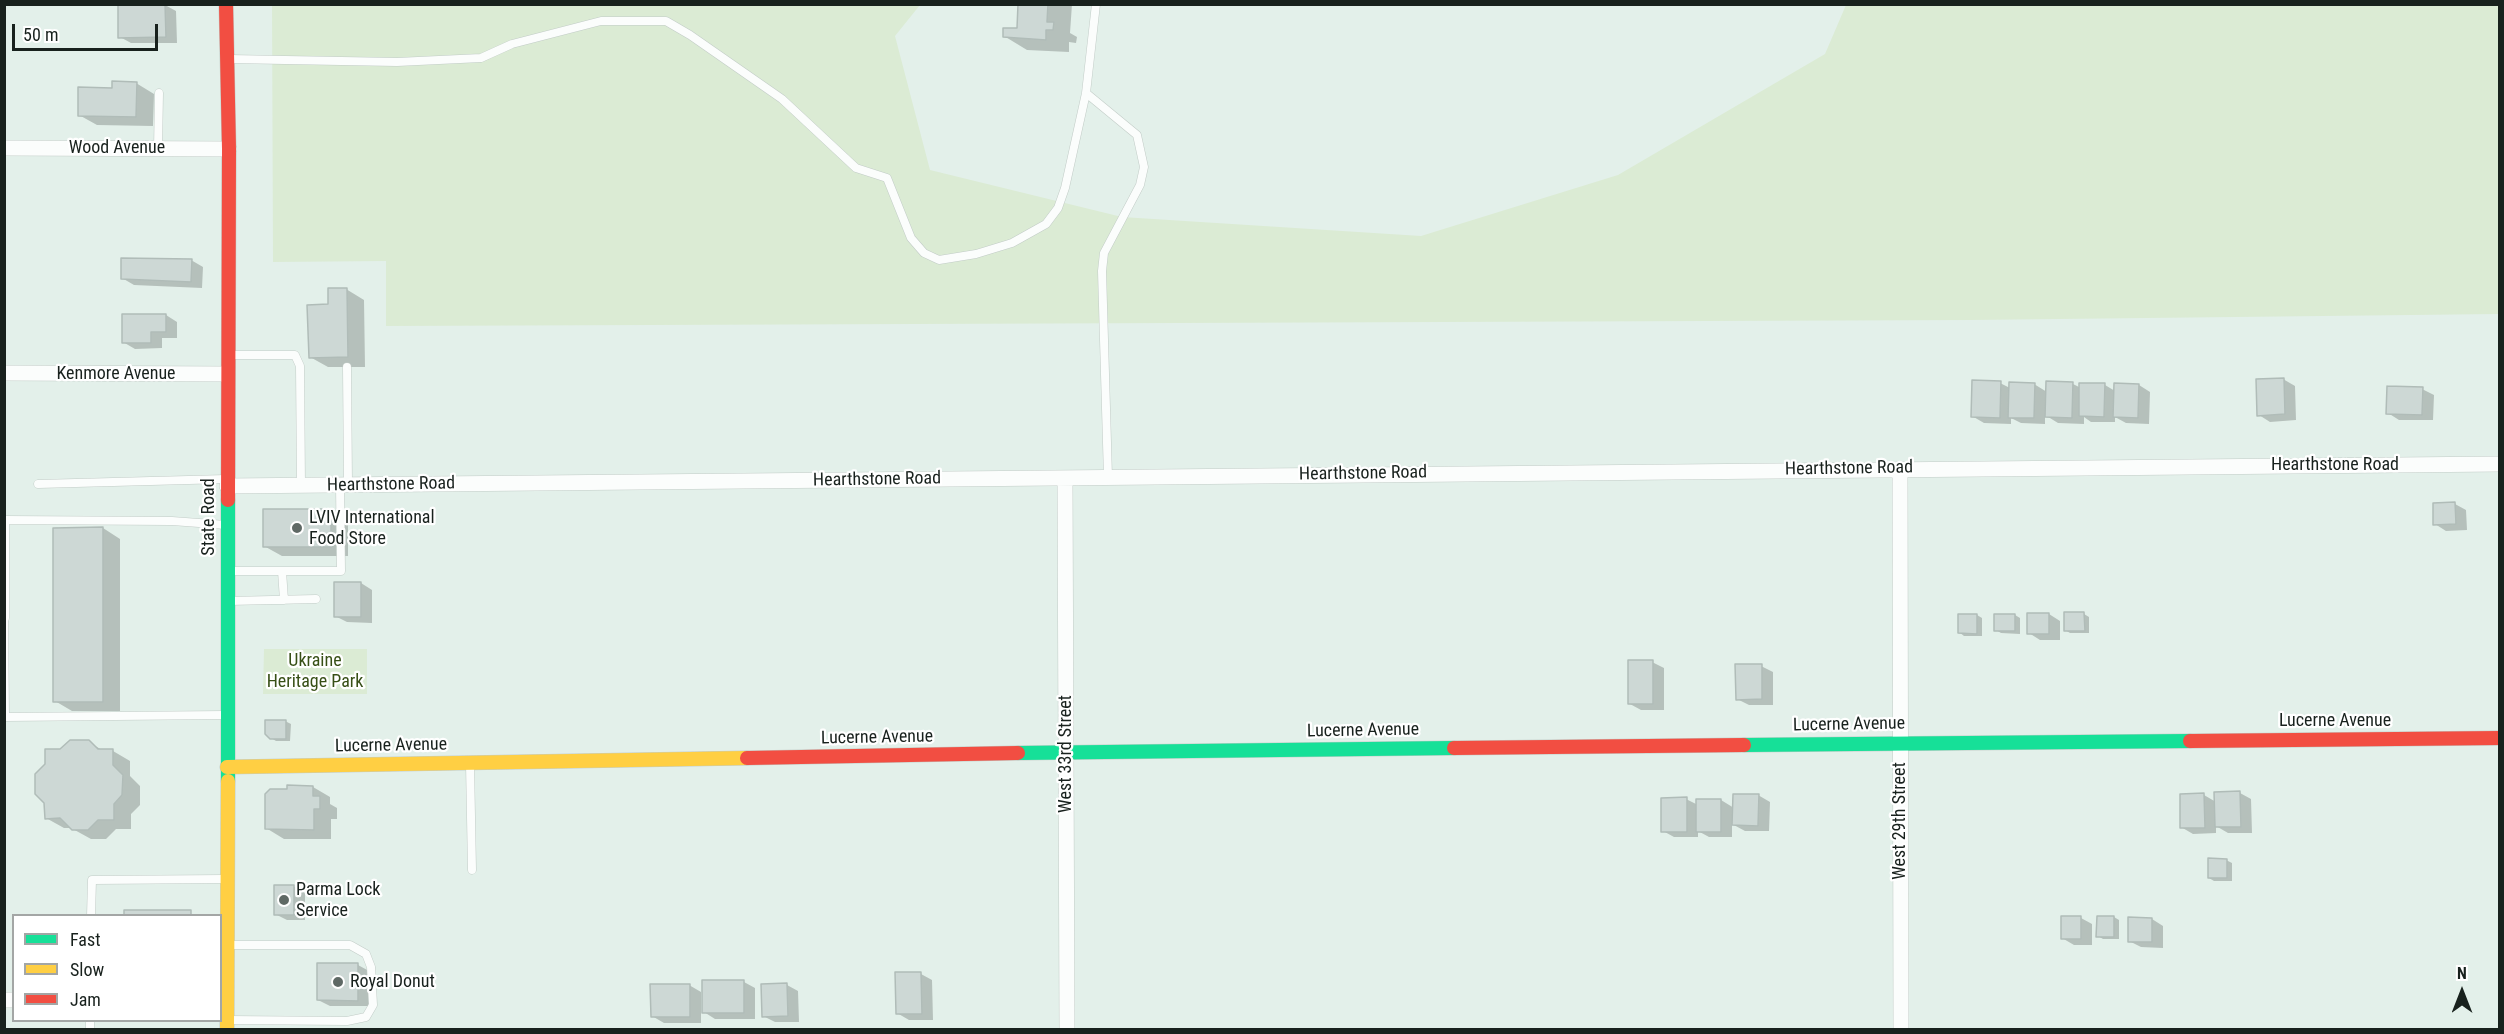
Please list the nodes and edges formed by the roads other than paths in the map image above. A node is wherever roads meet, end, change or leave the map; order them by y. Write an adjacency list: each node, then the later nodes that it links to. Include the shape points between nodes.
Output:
1 (226, 4): 3 (street, State Road)
2 (1096, 4): 5 (lane)
3 (227, 59): 5 (lane, via 459,60 481,58 512,44 601,21 666,21 782,99 856,168 887,178 911,237 924,253 939,260 1012,243 1046,224 1058,208 1065,188); 8 (street, State Road)
4 (159, 93): 7 (lane)
5 (1086, 93): 15 (lane, via 1137,135 1144,167 1140,185 1104,253)
6 (4, 148): 7 (street, Wood Avenue)
7 (159, 148): 8 (street, Wood Avenue)
8 (229, 149): 9 (street, State Road)
9 (227, 355): 12 (street, State Road); 20 (lane, via 295,355 300,366)
10 (347, 367): 19 (lane)
11 (4, 373): 12 (street, Kenmore Avenue)
12 (227, 374): 17 (street, State Road)
13 (2499, 464): 14 (street, Hearthstone Road)
14 (1900, 469): 15 (street, Hearthstone Road); 32 (street, West 29th Street)
15 (1108, 477): 16 (street, Hearthstone Road)
16 (1065, 478): 19 (street, Hearthstone Road); 33 (street, West 33rd Street)
17 (227, 482): 18 (lane); 20 (street, Hearthstone Road); 22 (street, State Road)
18 (38, 484)
19 (344, 485): 20 (street, Hearthstone Road); 24 (lane, via 341,571)
20 (301, 486)
21 (5, 520): 22 (lane); 28 (lane)
22 (227, 525): 23 (street, State Road)
23 (227, 571): 24 (lane); 27 (street, State Road)
24 (282, 571): 26 (lane)
25 (316, 599): 26 (lane)
26 (284, 600): 27 (lane)
27 (227, 601): 29 (street, State Road)
28 (5, 618): 30 (lane)
29 (227, 714): 30 (lane); 35 (street, State Road)
30 (5, 717)
31 (2499, 738): 32 (street, Lucerne Avenue)
32 (1901, 744): 33 (street, Lucerne Avenue); 43 (street, West 29th Street)
33 (1066, 753): 34 (street, Lucerne Avenue); 42 (street, West 33rd Street)
34 (470, 763): 35 (street, Lucerne Avenue); 36 (lane)
35 (227, 766): 37 (street, State Road)
36 (472, 870)
37 (227, 879): 38 (lane, via 92,880); 39 (street, State Road)
38 (91, 914)
39 (227, 945): 40 (street, State Road); 41 (lane, via 350,945 366,954 371,967 373,1005 366,1017 347,1021)
40 (224, 999): 41 (street, State Road)
41 (227, 1025)
42 (1067, 1029)
43 (1901, 1029)

